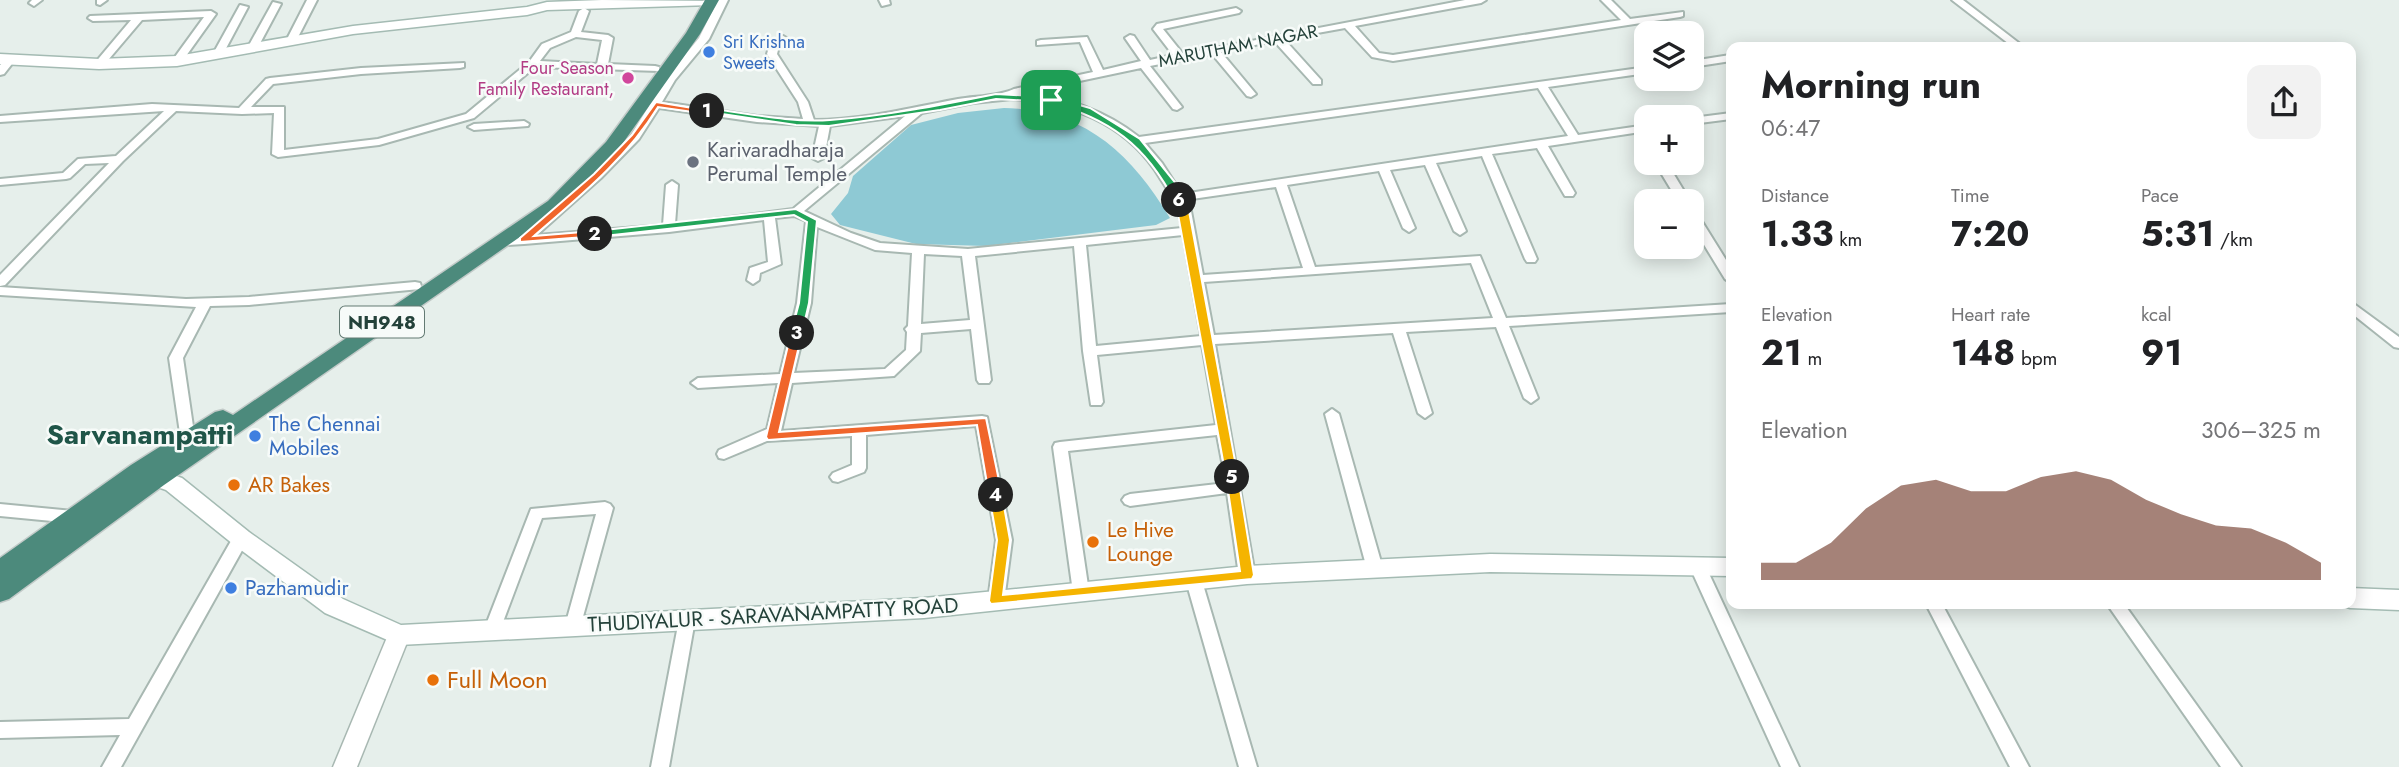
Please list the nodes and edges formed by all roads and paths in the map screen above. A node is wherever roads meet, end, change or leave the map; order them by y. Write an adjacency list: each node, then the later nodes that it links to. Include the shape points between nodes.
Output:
1 (312, 0): 21 (street)
2 (1482, 0): 7 (street, MARUTHAM NAGAR)
3 (1605, 0): 15 (street)
4 (1957, 0): 22 (street)
5 (706, 2): 9 (main road, via 547,6); 10 (main road); 37 (highway, NH948); 44 (highway, NH948, via 693,34)
6 (276, 4): 24 (street)
7 (1434, 4): 16 (street, MARUTHAM NAGAR)
8 (243, 7): 26 (street)
9 (527, 11): 10 (main road); 21 (main road)
10 (584, 11): 17 (street)
11 (1236, 11): 27 (street, via 1160,26)
12 (1680, 13): 15 (street)
13 (93, 18): 14 (street)
14 (139, 18): 29 (street, via 211,14); 33 (street)
15 (1627, 21): 16 (street, via 1393,58 1376,55)
16 (1348, 24): 19 (street, MARUTHAM NAGAR)
17 (575, 34): 34 (street, via 546,46); 36 (street, via 608,37)
18 (1130, 38): 31 (street)
19 (1277, 38): 25 (street, MARUTHAM NAGAR); 40 (street)
20 (783, 39): 52 (street, via 772,54 803,102)
21 (291, 41): 24 (main road)
22 (2012, 42)
23 (1041, 43): 39 (street, via 1083,39)
24 (253, 47): 26 (main road)
25 (1214, 50): 27 (street, MARUTHAM NAGAR); 42 (street)
26 (218, 54): 29 (main road)
27 (1180, 57): 31 (street, MARUTHAM NAGAR)
28 (1726, 59): 30 (street)
29 (177, 61): 33 (main road)
30 (1704, 62)
31 (1145, 63): 39 (street, MARUTHAM NAGAR); 45 (street)
32 (3, 64): 33 (main road)
33 (99, 64)
34 (533, 64): 36 (street); 55 (street)
35 (460, 65): 48 (street, via 270,81)
36 (602, 66): 37 (street)
37 (655, 69): 88 (highway, NH948, via 595,146 527,213)
38 (1634, 72): 41 (street)
39 (1099, 73): 43 (street, MARUTHAM NAGAR)
40 (1317, 82)
41 (1541, 85): 57 (street); 58 (street)
42 (1251, 94)
43 (996, 96): 47 (street); 58 (street, via 1051,100 1087,110)
44 (649, 103): 52 (street); 78 (highway, NH948, via 612,146)
45 (1177, 107)
46 (173, 108): 48 (street); 50 (street); 62 (street)
47 (919, 110): 53 (street); 70 (street)
48 (242, 111): 55 (street, via 280,109 278,154)
49 (1726, 117): 51 (street)
50 (0, 119)
51 (1704, 120)
52 (810, 122): 53 (street)
53 (825, 123): 61 (street)
54 (524, 124): 55 (street)
55 (473, 125)
56 (1634, 133): 57 (street)
57 (1575, 139): 59 (street)
58 (1137, 141): 69 (street)
59 (1541, 144): 60 (street); 68 (street)
60 (1486, 153): 63 (street); 82 (street)
61 (818, 158)
62 (119, 159): 65 (street, via 82,161 66,176); 87 (street)
63 (1430, 162): 64 (street); 76 (street)
64 (1384, 169): 66 (street); 74 (street)
65 (0, 182)
66 (1281, 184): 69 (street); 83 (street)
67 (672, 185): 73 (street)
68 (1569, 192)
69 (1178, 198): 75 (street)
70 (796, 212): 71 (street); 72 (street)
71 (769, 215): 73 (street); 86 (street, via 775,264 754,271)
72 (812, 220): 80 (street, via 879,247); 100 (street, via 804,303)
73 (669, 228): 78 (street)
74 (1409, 228)
75 (1188, 231): 79 (street); 85 (street)
76 (1460, 231)
77 (1704, 235): 84 (street)
78 (515, 240): 112 (highway, NH948, via 437,284)
79 (1080, 243): 81 (street); 99 (street)
80 (918, 249): 81 (street); 96 (street)
81 (968, 253): 94 (street)
82 (1531, 259)
83 (1310, 271): 85 (street); 93 (street, via 1476,259)
84 (1726, 271)
85 (1197, 279): 97 (street)
86 (753, 281)
87 (0, 282)
88 (415, 286): 90 (street); 110 (highway, NH948)
89 (0, 291): 90 (street)
90 (205, 303): 110 (street, via 176,358)
91 (1726, 308): 93 (street)
92 (2356, 309): 98 (street)
93 (1500, 322): 95 (street); 103 (street)
94 (977, 324): 96 (street); 101 (street)
95 (1398, 328): 97 (street); 105 (street)
96 (912, 330): 100 (street, via 913,351 890,373)
97 (1208, 340): 99 (street); 107 (street)
98 (2399, 344)
99 (1090, 351): 104 (street)
100 (786, 377): 102 (street); 109 (street)
101 (984, 380)
102 (698, 383)
103 (1531, 398)
104 (1096, 402)
105 (1425, 413)
106 (1332, 414): 121 (street)
107 (1224, 429): 114 (street); 126 (street, via 1060,447)
108 (859, 430): 109 (street, via 772,437); 113 (street, via 859,468); 129 (street, via 982,421 1004,540)
109 (773, 432): 111 (street)
110 (188, 440): 112 (highway, NH948)
111 (724, 454)
112 (148, 475): 117 (highway, NH948); 118 (main road, THUDIYALUR - SARAVANAMPATTY ROAD, via 174,484); 125 (highway, NH948)
113 (838, 477)
114 (1234, 487): 115 (street); 123 (street)
115 (1130, 500)
116 (0, 510): 117 (street)
117 (73, 517): 122 (highway, NH948)
118 (241, 538): 135 (main road, THUDIYALUR - SARAVANAMPATTY ROAD, via 334,606); 136 (street)
119 (1696, 565): 120 (main road, THUDIYALUR - SARAVANAMPATTY ROAD); 121 (main road, THUDIYALUR - SARAVANAMPATTY ROAD, via 1490,563); 142 (street)
120 (1726, 567)
121 (1374, 569): 123 (main road, THUDIYALUR - SARAVANAMPATTY ROAD)
122 (0, 570)
123 (1247, 575): 124 (main road, THUDIYALUR - SARAVANAMPATTY ROAD)
124 (1194, 581): 126 (main road, THUDIYALUR - SARAVANAMPATTY ROAD); 141 (street)
125 (0, 592)
126 (1082, 592): 129 (main road, THUDIYALUR - SARAVANAMPATTY ROAD)
127 (2356, 598): 128 (main road)
128 (2399, 600)
129 (996, 601): 132 (main road, THUDIYALUR - SARAVANAMPATTY ROAD)
130 (1937, 609): 143 (street)
131 (2119, 609): 144 (street)
132 (687, 620): 133 (main road, THUDIYALUR - SARAVANAMPATTY ROAD); 140 (street)
133 (573, 626): 134 (main road, THUDIYALUR - SARAVANAMPATTY ROAD); 134 (street, via 605,508 536,513)
134 (492, 630): 135 (main road, THUDIYALUR - SARAVANAMPATTY ROAD)
135 (399, 635): 139 (street)
136 (133, 727): 137 (street); 138 (street)
137 (0, 730)
138 (111, 767)
139 (345, 767)
140 (660, 767)
141 (1248, 767)
142 (1790, 767)
143 (2020, 767)
144 (2232, 767)

